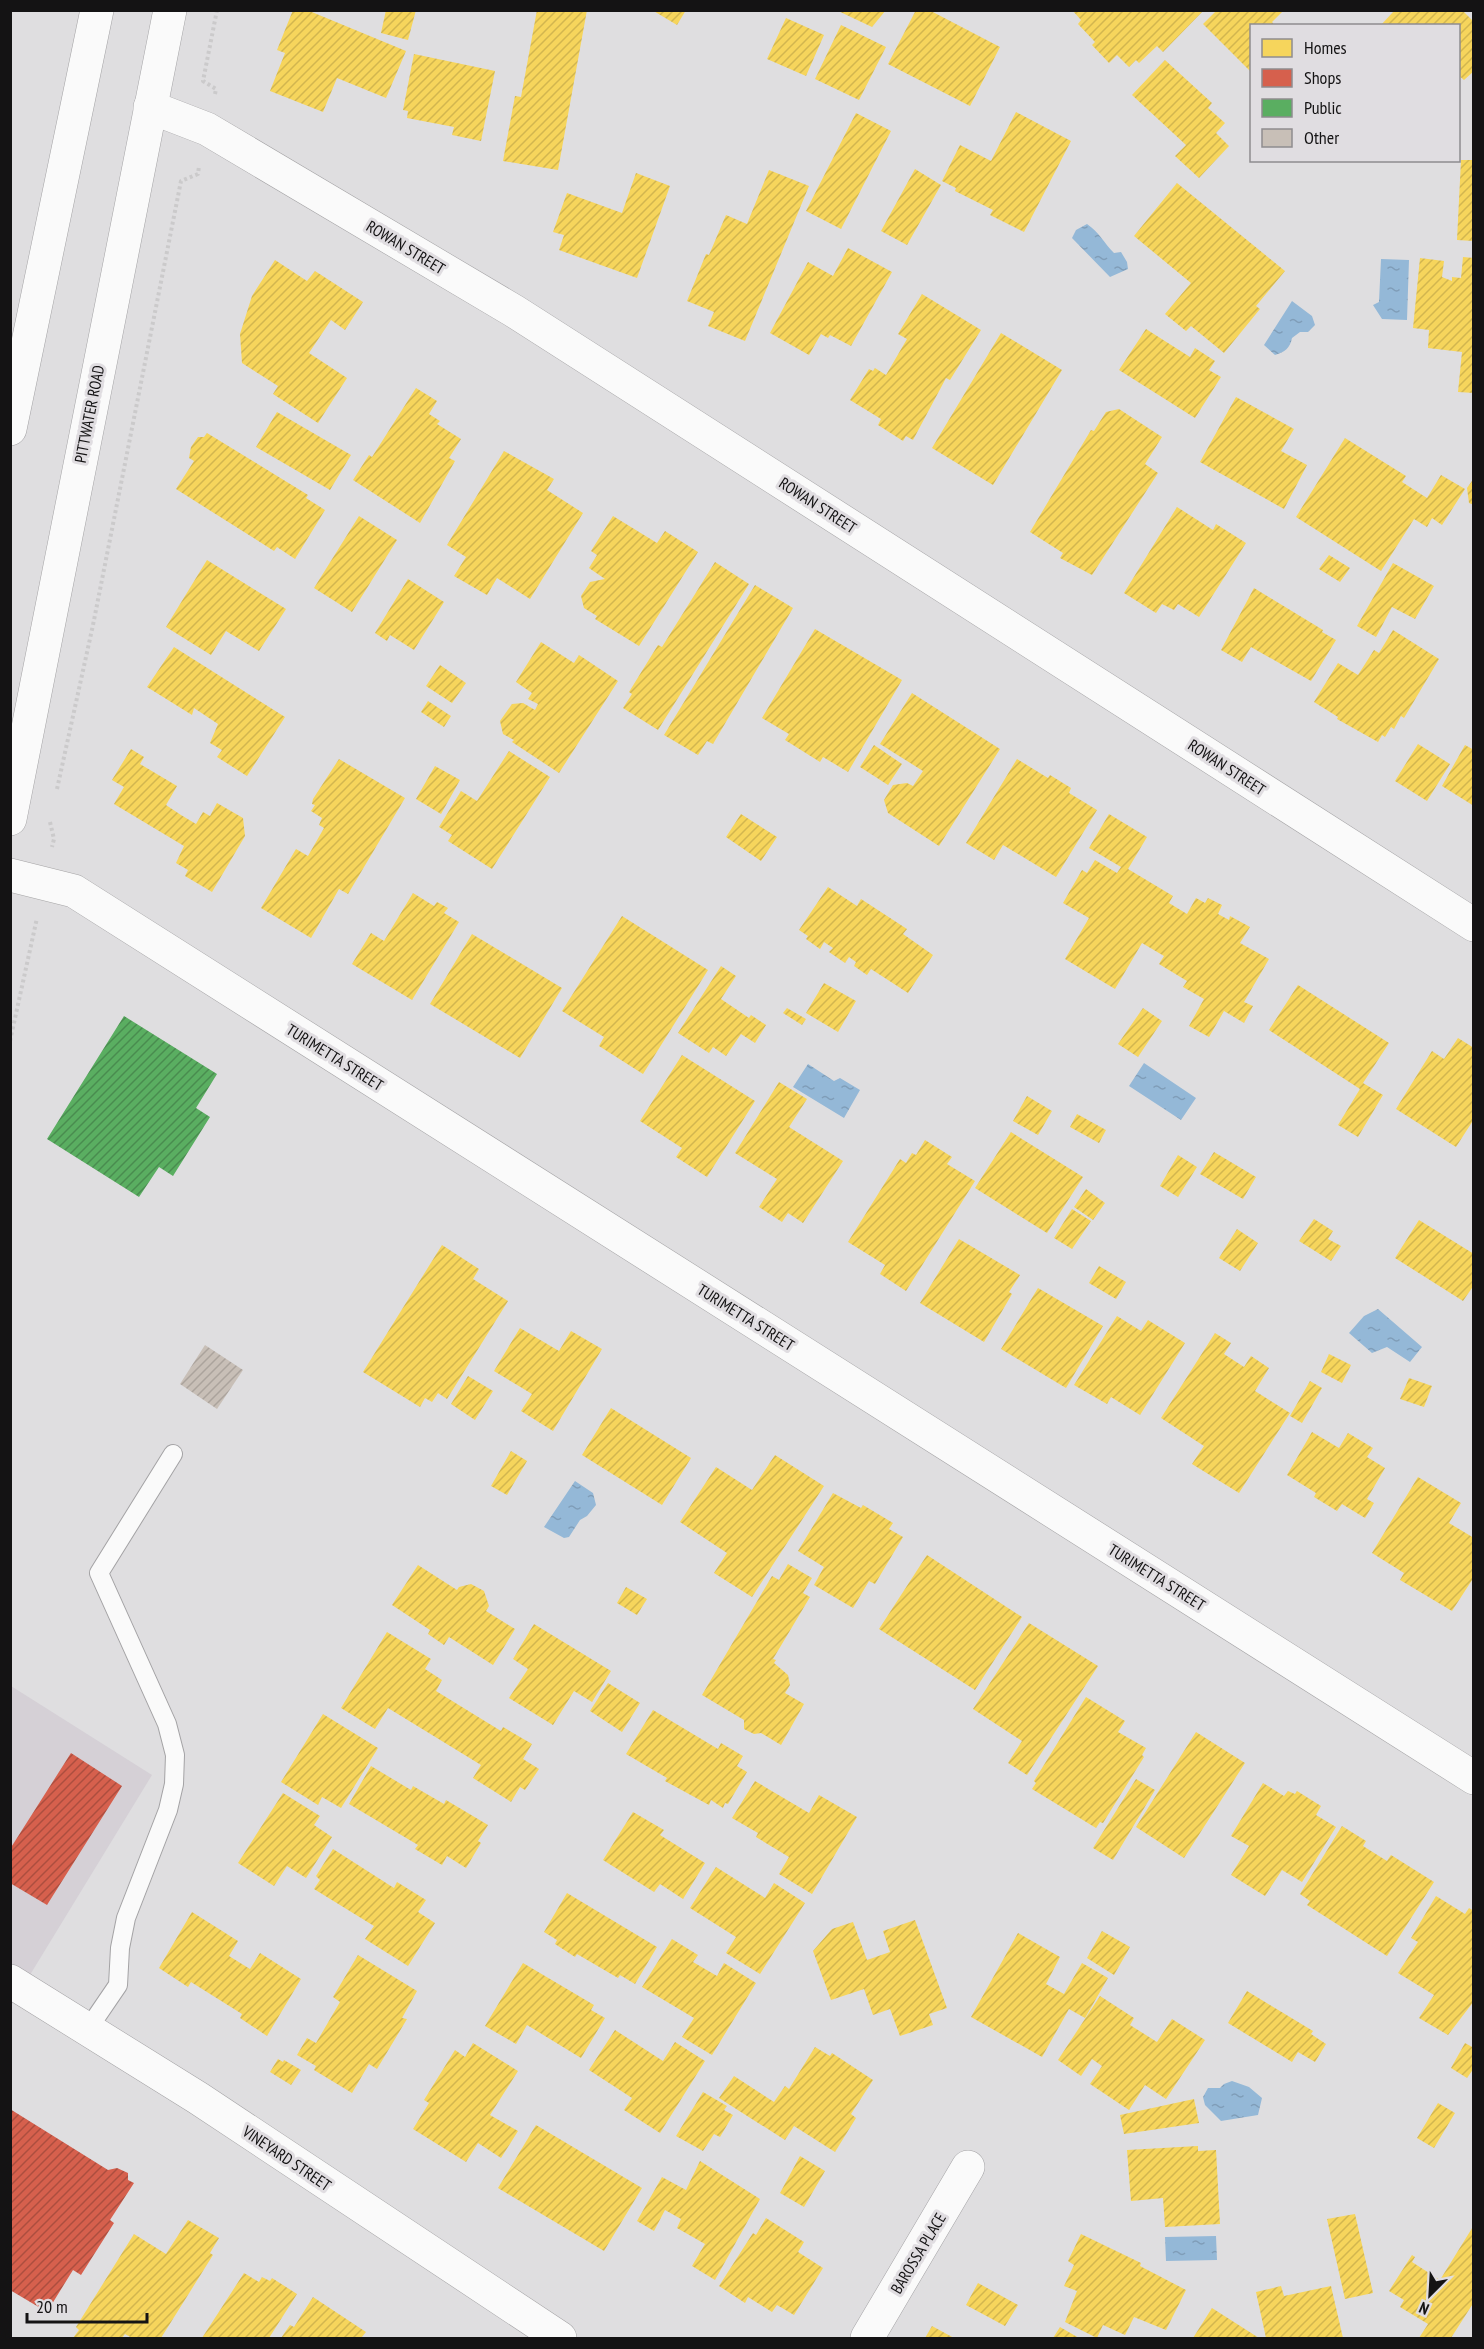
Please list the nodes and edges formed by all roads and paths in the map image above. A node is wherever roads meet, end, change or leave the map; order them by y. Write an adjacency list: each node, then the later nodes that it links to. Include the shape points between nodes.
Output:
1 (97, 10): 6 (main road)
2 (170, 10): 4 (main road, PITTWATER ROAD)
3 (217, 10): 5 (path, via 203,81 216,89)
4 (150, 107): 5 (main road, ROWAN STREET); 9 (main road, PITTWATER ROAD)
5 (207, 129): 7 (path, via 198,174 181,181); 12 (main road, ROWAN STREET, via 514,311)
6 (10, 429)
7 (56, 792)
8 (51, 814): 11 (path, via 49,825 54,839)
9 (10, 819)
10 (10, 875): 11 (main road, TURIMETTA STREET)
11 (43, 881): 13 (path); 15 (main road, TURIMETTA STREET, via 74,891)
12 (1473, 925)
13 (10, 1041)
14 (173, 1454): 17 (lane, via 99,1573 167,1724 175,1755 168,1810 126,1918 118,1985)
15 (1473, 1778)
16 (10, 1981): 17 (main road, VINEYARD STREET)
17 (88, 2030): 19 (main road, VINEYARD STREET, via 198,2098)
18 (968, 2167): 20 (main road, BAROSSA PLACE)
19 (560, 2338)
20 (867, 2338)

